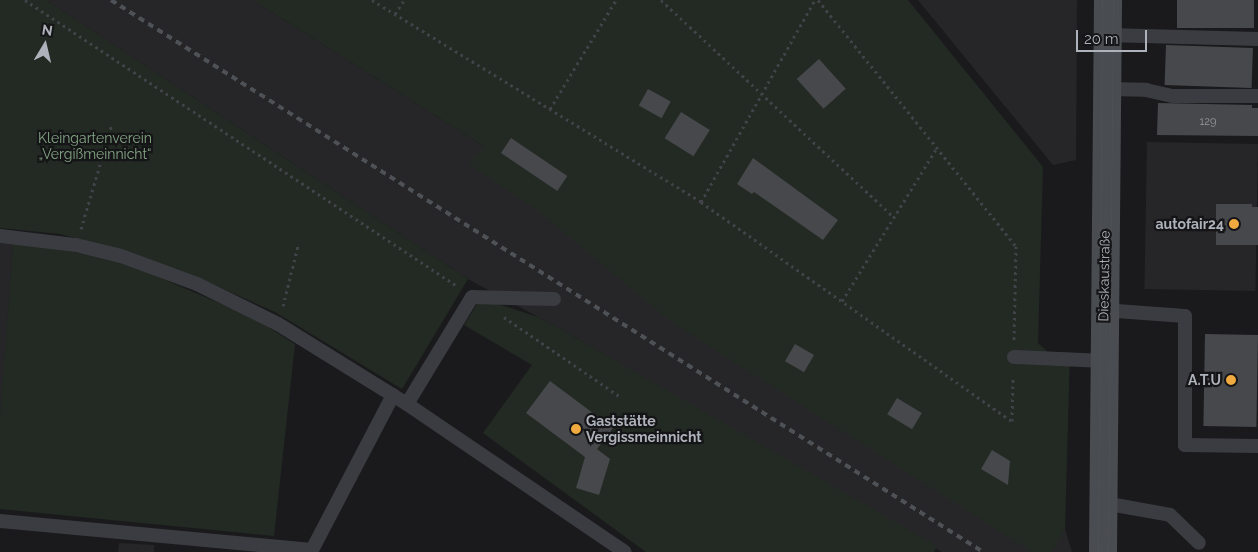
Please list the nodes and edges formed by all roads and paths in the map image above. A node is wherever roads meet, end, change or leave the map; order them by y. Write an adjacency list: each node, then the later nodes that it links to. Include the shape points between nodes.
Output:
1 (25, 0): 22 (path, via 291,173)
2 (372, 0): 8 (path)
3 (404, 0): 8 (path)
4 (616, 0): 14 (path)
5 (661, 0): 12 (path)
6 (817, 0): 12 (path); 16 (path)
7 (1108, 0): 9 (main road, Dieskaustraße)
8 (395, 14): 14 (path)
9 (1107, 35): 10 (lane); 11 (main road, Dieskaustraße)
10 (1258, 39)
11 (1107, 89): 13 (lane, via 1146,90 1173,96); 25 (main road, Dieskaustraße)
12 (762, 95): 17 (path); 18 (path)
13 (1258, 96)
14 (550, 109): 17 (path)
15 (112, 124): 20 (path)
16 (937, 148): 18 (path); 27 (path, via 1016,246)
17 (701, 202): 24 (path)
18 (894, 217): 24 (path)
19 (0, 236): 20 (lane)
20 (76, 245): 26 (lane, via 121,256 197,284)
21 (298, 246): 26 (path)
22 (472, 296): 23 (lane); 30 (path); 31 (lane)
23 (554, 299)
24 (842, 301): 27 (path, via 1012,421)
25 (1104, 310): 28 (main road, Dieskaustraße); 32 (lane, via 1185,316 1185,445)
26 (278, 324): 29 (lane)
27 (1014, 357): 28 (lane)
28 (1104, 361): 33 (main road, Dieskaustraße)
29 (393, 395): 31 (lane); 34 (lane, via 312,550)
30 (619, 396)
31 (407, 404): 36 (lane)
32 (1258, 446)
33 (1104, 503): 35 (lane, via 1170,515); 37 (main road, Dieskaustraße)
34 (0, 521)
35 (1200, 542)
36 (626, 552)
37 (1103, 552)

